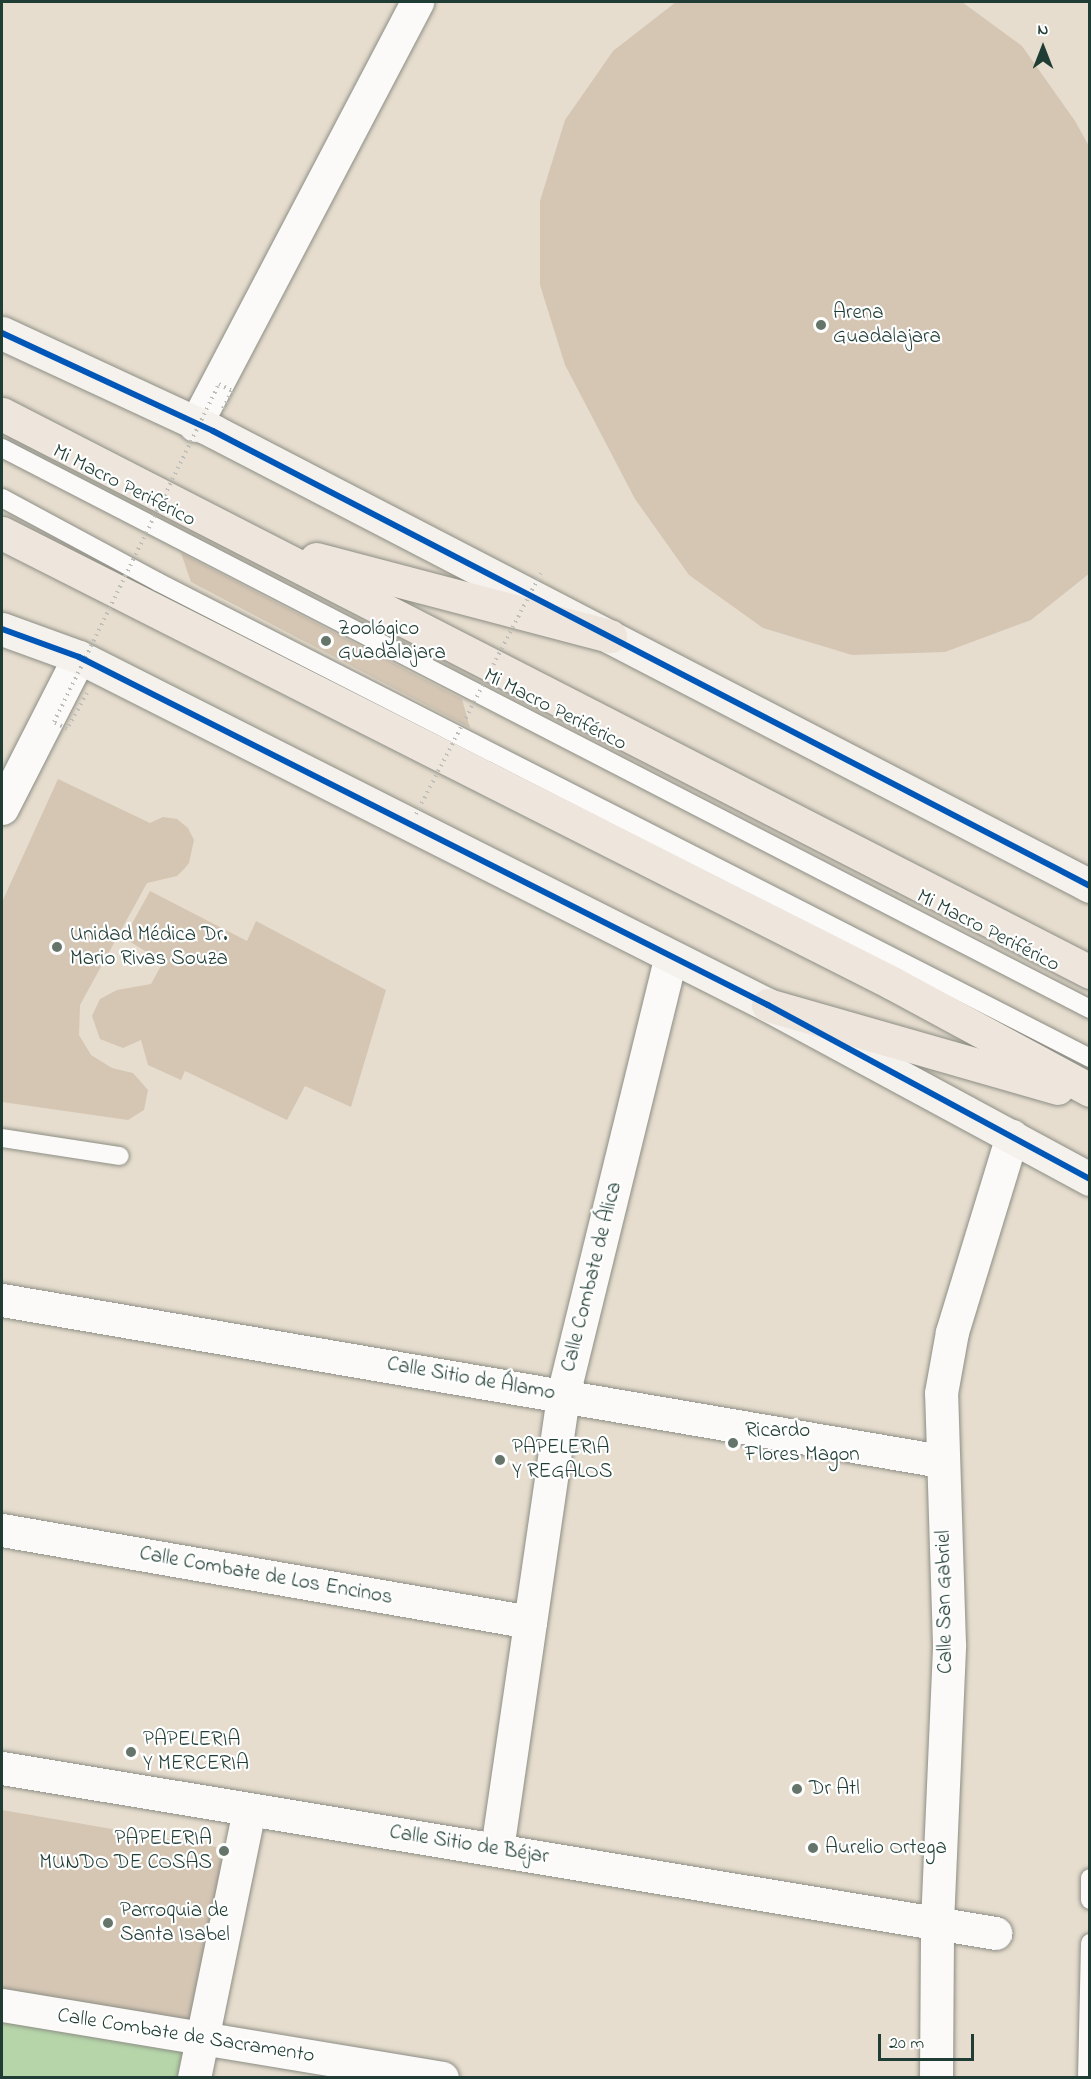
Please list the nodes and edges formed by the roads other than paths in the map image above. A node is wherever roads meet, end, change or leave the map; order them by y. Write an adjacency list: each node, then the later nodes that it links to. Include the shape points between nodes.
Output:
1 (417, 2): 4 (street)
2 (2, 333): 4 (street)
3 (2, 414): 8 (highway)
4 (209, 418): 10 (street)
5 (2, 448): 17 (lane, Mi Macro Periférico)
6 (2, 498): 18 (lane, via 158,582)
7 (2, 533): 19 (highway, via 892,983)
8 (256, 543): 10 (highway); 15 (highway)
9 (2, 629): 11 (street)
10 (610, 636): 13 (street)
11 (79, 657): 12 (street); 14 (street)
12 (2, 808)
13 (1089, 886)
14 (670, 957): 16 (street); 26 (street, Calle Combate de Álica)
15 (1089, 972)
16 (768, 1005): 20 (highway); 21 (street)
17 (1089, 1009)
18 (1089, 1058)
19 (1089, 1090)
20 (1089, 1097)
21 (1011, 1136): 24 (street); 27 (street, Calle San Gabriel, via 945,1363)
22 (2, 1138): 23 (lane)
23 (120, 1156)
24 (1089, 1179)
25 (2, 1300): 26 (street, Calle Sitio de Álamo)
26 (563, 1395): 27 (street, Calle Sitio de Álamo); 29 (street, Calle Combate de Álica)
27 (941, 1461): 35 (street, Calle San Gabriel, via 949,1644)
28 (2, 1530): 29 (street, Calle Combate de Los Encinos)
29 (530, 1622): 32 (street, Calle Combate de Álica)
30 (2, 1768): 31 (street, Calle Sitio de Béjar)
31 (249, 1810): 32 (street, Calle Sitio de Béjar); 39 (street)
32 (497, 1849): 35 (street, Calle Sitio de Béjar)
33 (1089, 1878): 34 (lane)
34 (1089, 1900)
35 (937, 1923): 36 (street, Calle Sitio de Béjar); 42 (street, Calle San Gabriel)
36 (995, 1933)
37 (1089, 1943): 43 (lane)
38 (2, 2005): 39 (street, Calle Combate de Sacramento)
39 (202, 2040): 40 (street); 41 (street, Calle Combate de Sacramento)
40 (194, 2078)
41 (442, 2078)
42 (936, 2078)
43 (1087, 2078)

